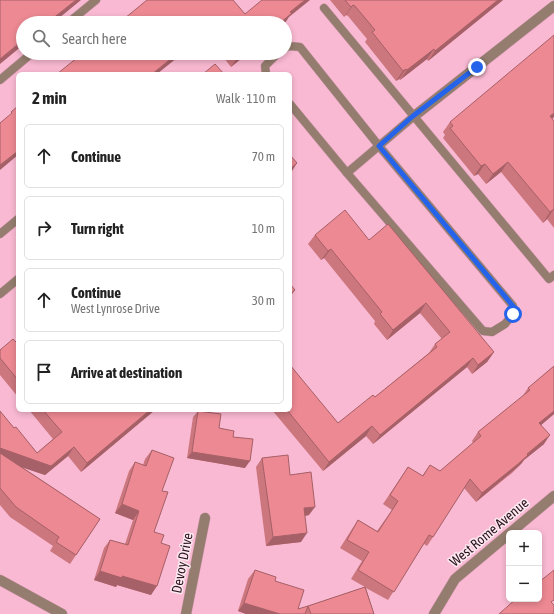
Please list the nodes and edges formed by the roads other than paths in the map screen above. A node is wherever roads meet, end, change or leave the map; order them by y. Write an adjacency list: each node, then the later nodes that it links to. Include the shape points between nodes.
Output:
1 (96, 0): 4 (lane)
2 (554, 6): 11 (street)
3 (324, 8): 11 (lane)
4 (77, 16)
5 (292, 46): 12 (lane, via 300,47)
6 (24, 60): 9 (lane)
7 (271, 60): 8 (lane, via 265,66)
8 (266, 72)
9 (0, 80)
10 (292, 106): 13 (lane)
11 (413, 116): 12 (lane); 16 (lane, via 549,279)
12 (379, 146): 13 (lane); 13 (lane, via 513,306 513,314 505,324 492,332 483,330)
13 (347, 172)
14 (16, 221): 15 (lane)
15 (0, 234)
16 (554, 275)
17 (16, 281): 18 (lane)
18 (0, 294)
19 (554, 496): 24 (street, West Rome Avenue, via 455,579)
20 (205, 518): 23 (street, Devoy Drive)
21 (0, 580): 22 (street)
22 (62, 614)
23 (186, 614)
24 (434, 614)

